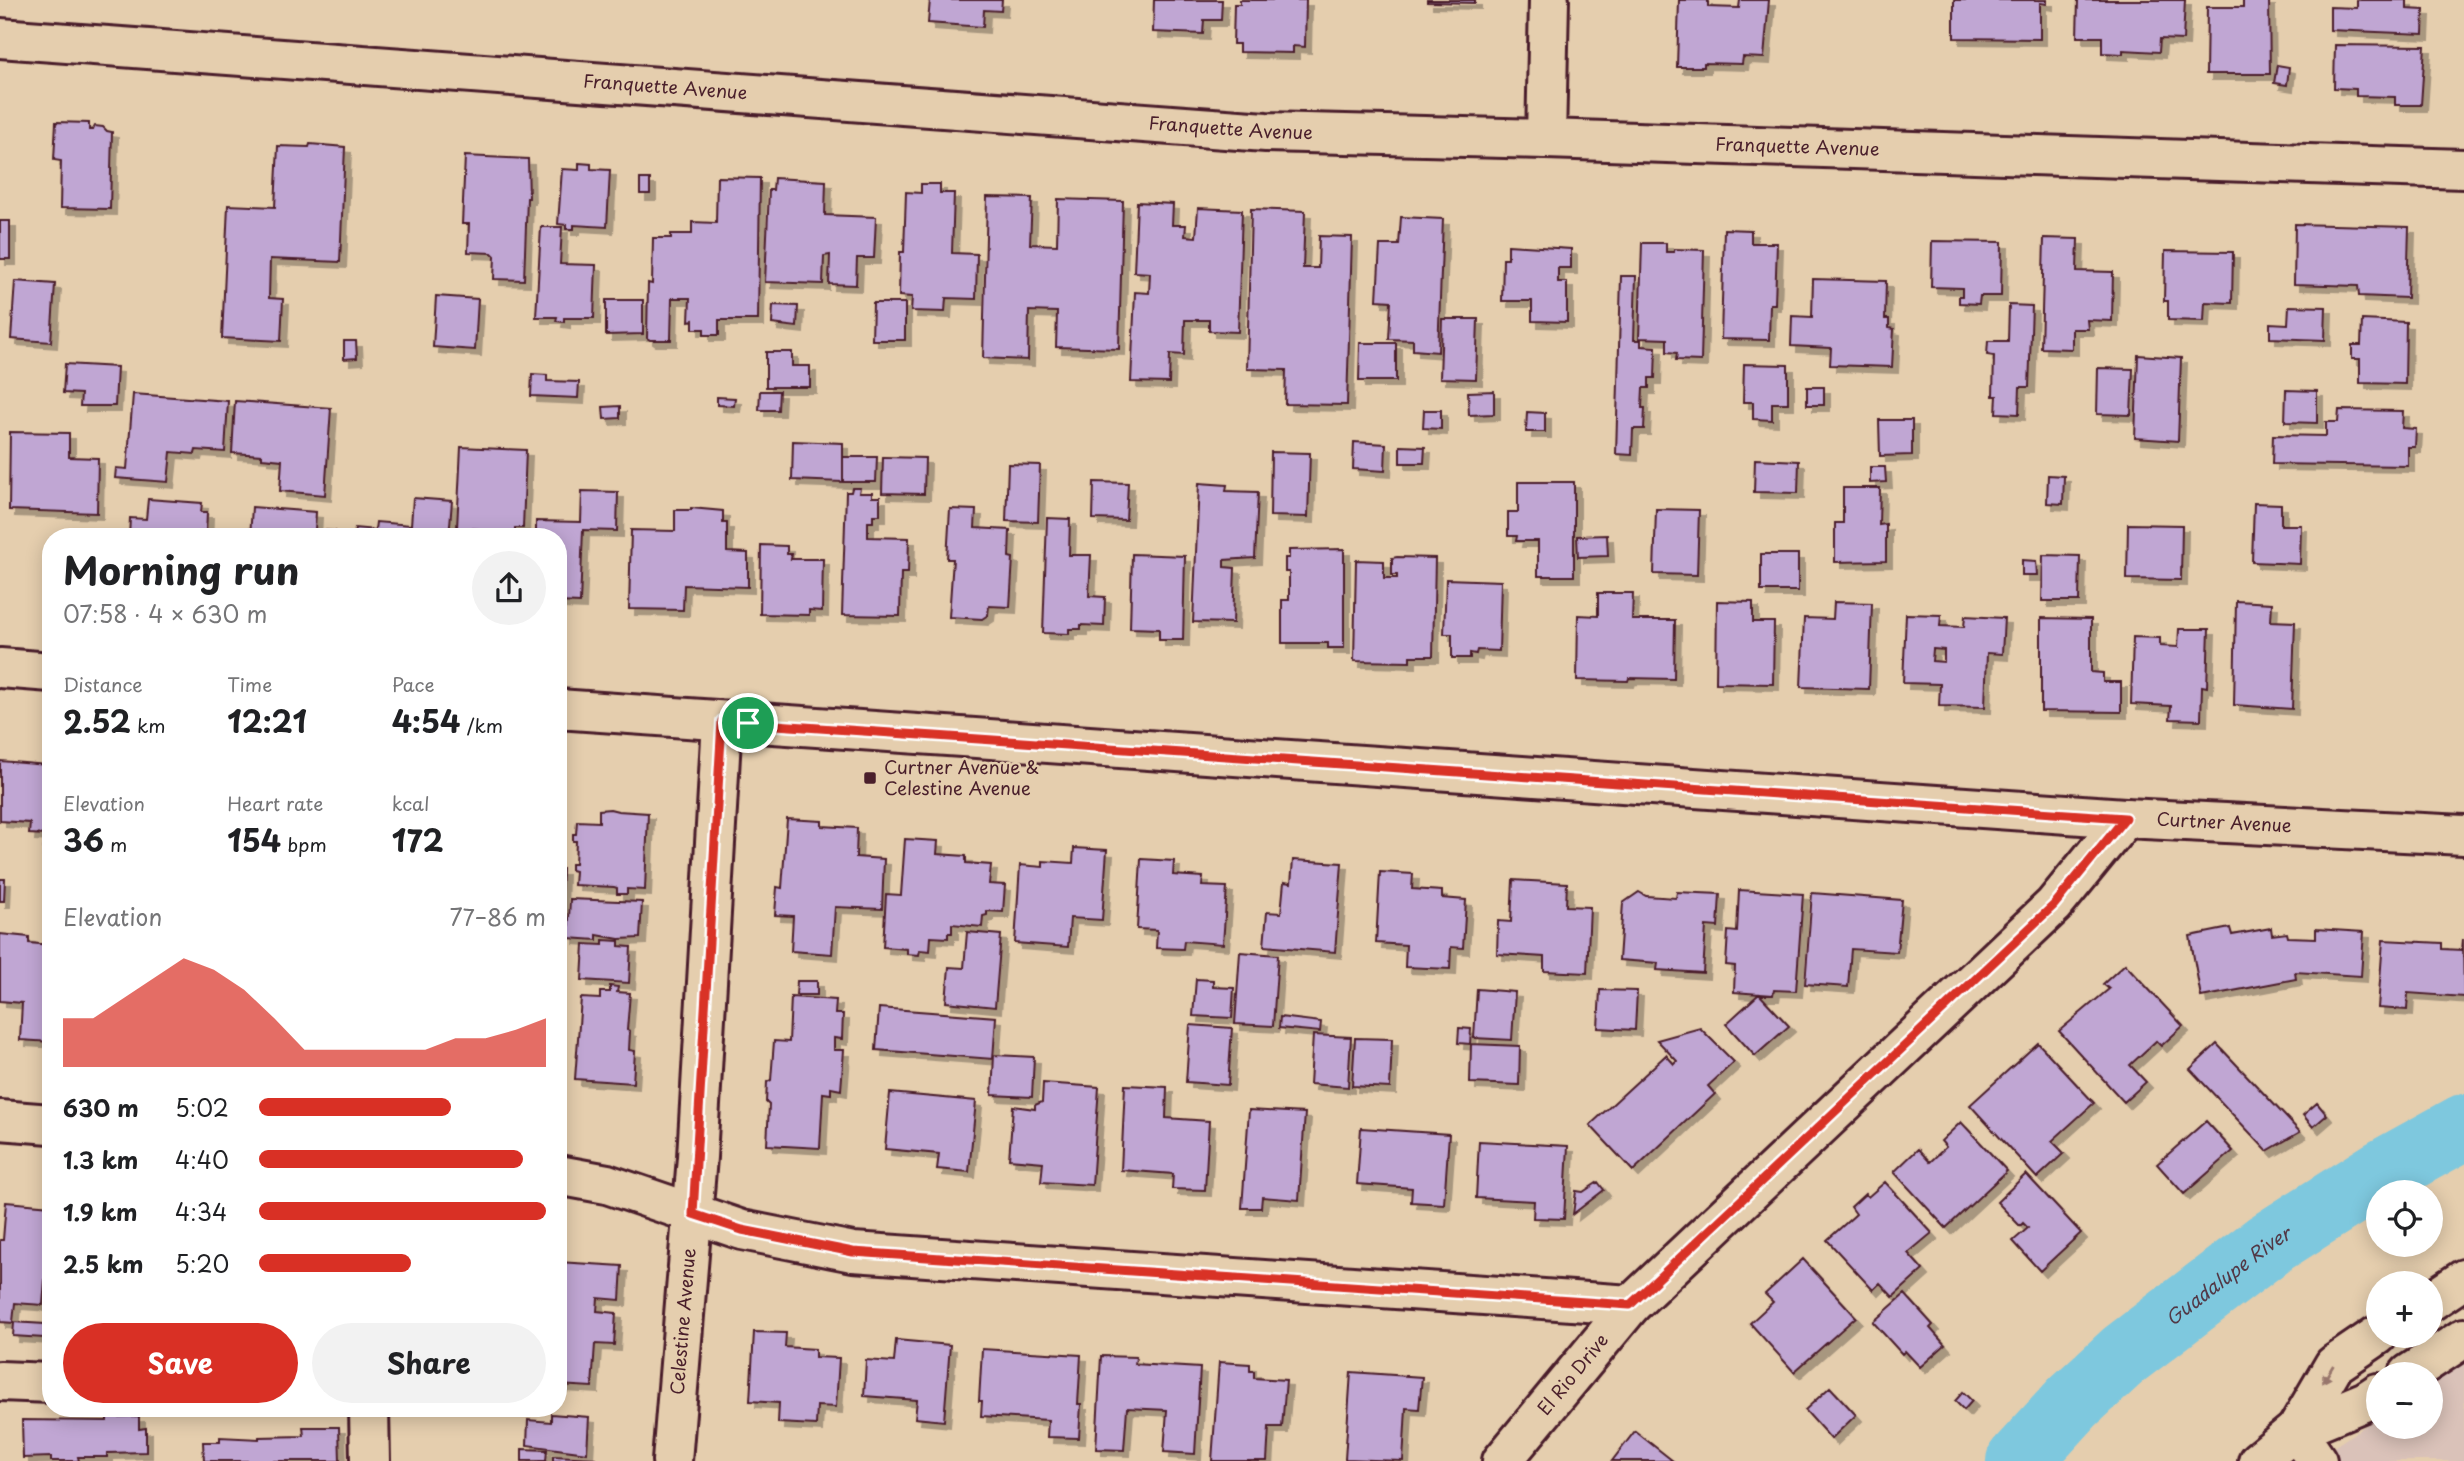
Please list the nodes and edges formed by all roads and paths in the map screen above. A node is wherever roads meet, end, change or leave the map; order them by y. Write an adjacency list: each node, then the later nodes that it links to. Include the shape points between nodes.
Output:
1 (1549, 0): 3 (street)
2 (0, 38): 3 (street, Franquette Avenue, via 1252,131)
3 (1546, 139): 4 (street, Franquette Avenue)
4 (2464, 169)
5 (0, 668): 6 (street)
6 (42, 670)
7 (567, 710): 8 (street, Curtner Avenue)
8 (722, 721): 9 (street, Curtner Avenue); 14 (street, Celestine Avenue)
9 (2125, 818): 10 (street, Curtner Avenue); 17 (street, El Rio Drive, via 2054,905)
10 (2464, 835)
11 (0, 1120): 12 (street)
12 (42, 1123)
13 (567, 1177): 14 (street, via 607,1184)
14 (693, 1214): 17 (street, via 742,1230 853,1252); 27 (street, Celestine Avenue)
15 (2464, 1279): 16 (street)
16 (2443, 1293)
17 (1630, 1305): 28 (street, El Rio Drive)
18 (2464, 1338): 20 (street)
19 (2366, 1343): 25 (street, one-way to 25, via 2333,1364)
20 (2427, 1362)
21 (0, 1381): 22 (street)
22 (42, 1383)
23 (2366, 1401): 25 (street)
24 (369, 1417): 26 (street)
25 (2296, 1430): 29 (street); 30 (street)
26 (370, 1461)
27 (672, 1461)
28 (1502, 1461)
29 (2258, 1461)
30 (2317, 1461)

